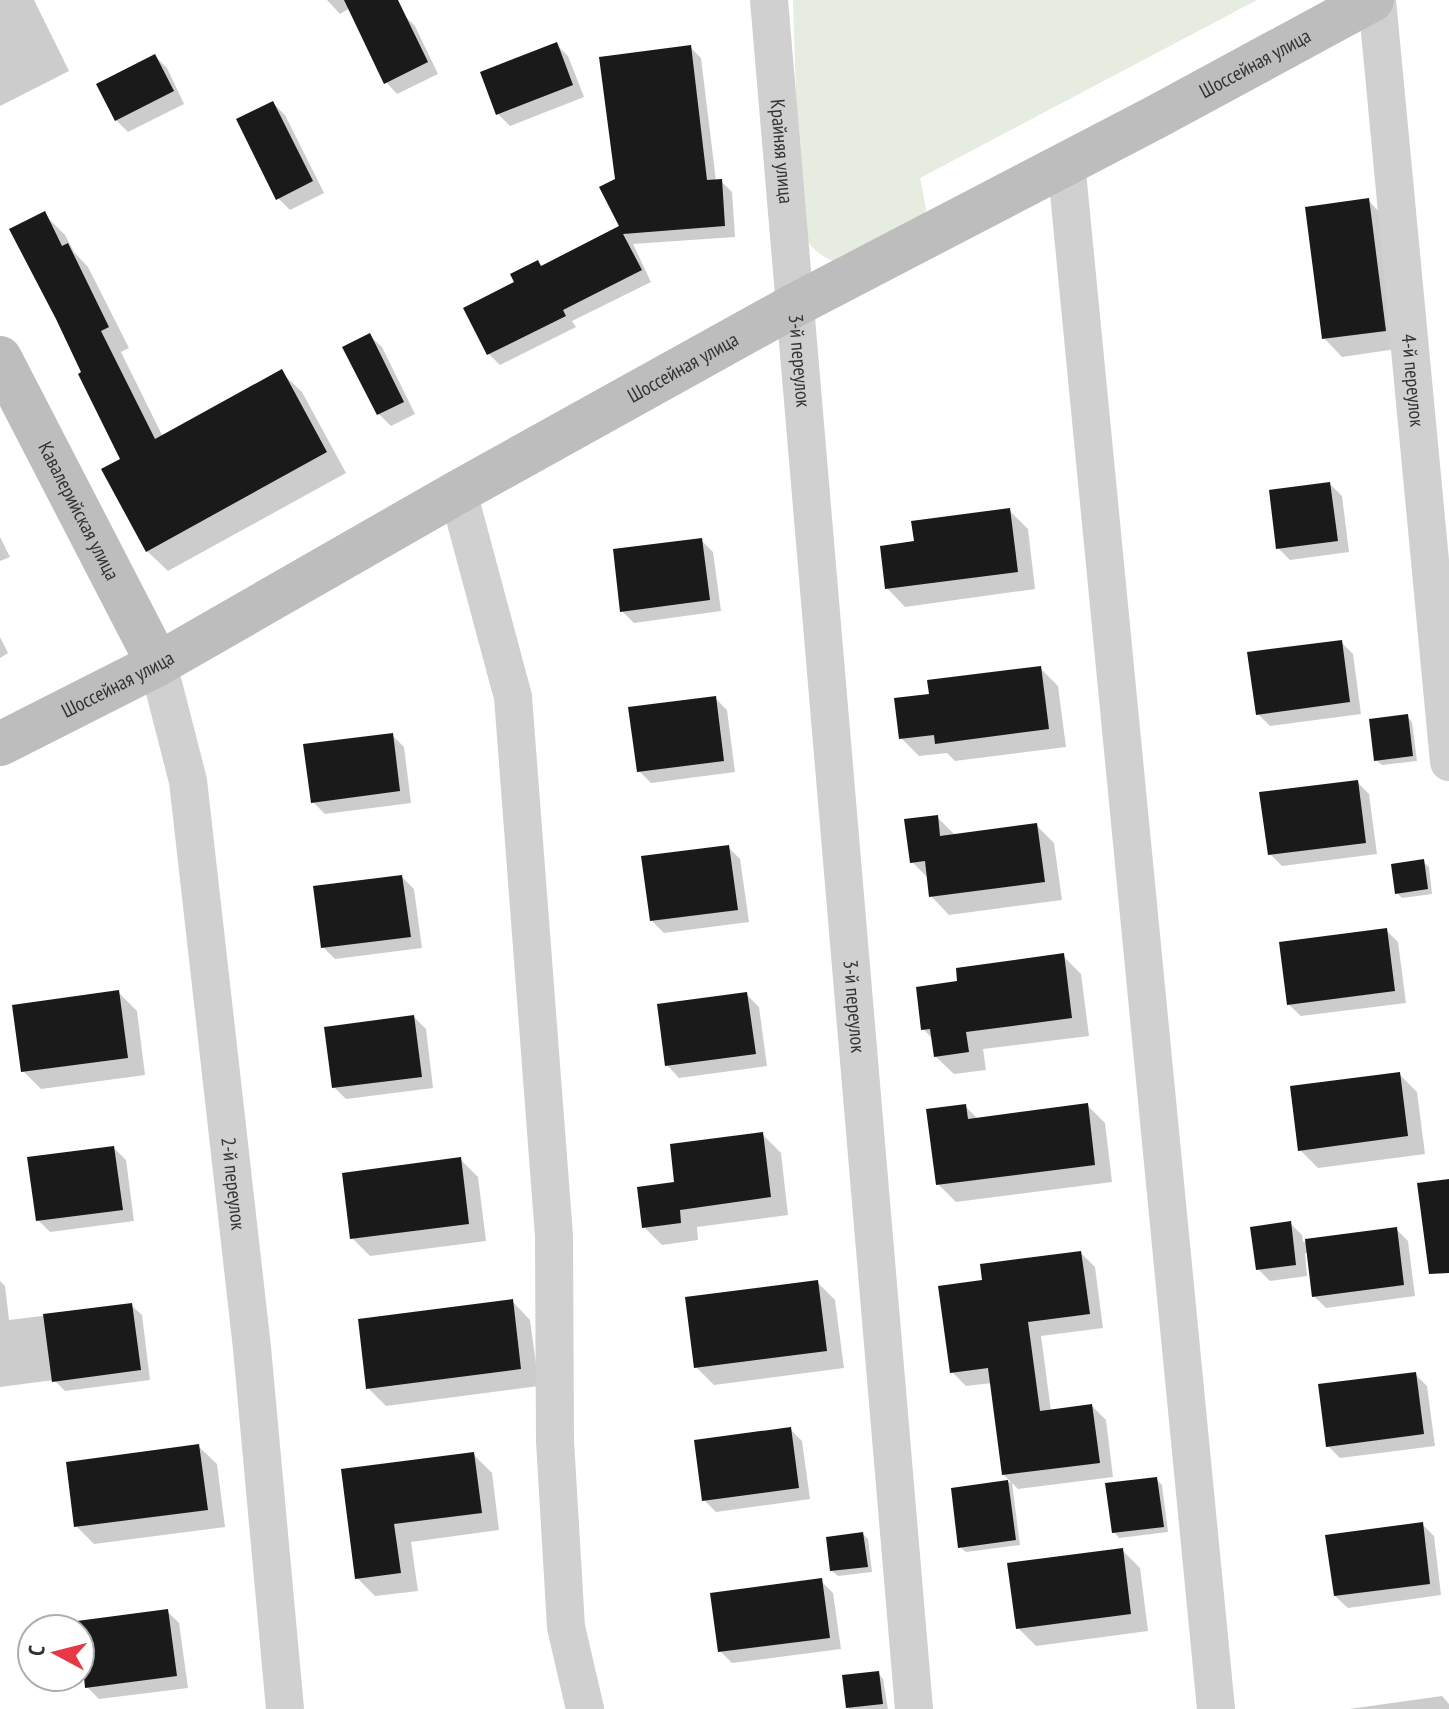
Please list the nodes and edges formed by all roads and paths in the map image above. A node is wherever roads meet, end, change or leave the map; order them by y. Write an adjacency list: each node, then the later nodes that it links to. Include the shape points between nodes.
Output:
1 (769, 0): 4 (street, Крайняя улица)
2 (1374, 0): 3 (main road, Шоссейная улица); 9 (street, 4-й переулок)
3 (1066, 162): 4 (main road, Шоссейная улица); 13 (street)
4 (795, 305): 6 (main road, Шоссейная улица); 12 (street, 3-й переулок)
5 (0, 358): 7 (main road, Кавалерийская улица)
6 (458, 492): 7 (main road, Шоссейная улица); 11 (street, via 513,697 554,1236 555,1441 566,1627)
7 (158, 664): 8 (main road, Шоссейная улица); 10 (street, 2-й переулок, via 188,781 252,1348)
8 (0, 744)
9 (1449, 762)
10 (285, 1709)
11 (585, 1709)
12 (914, 1709)
13 (1216, 1709)

